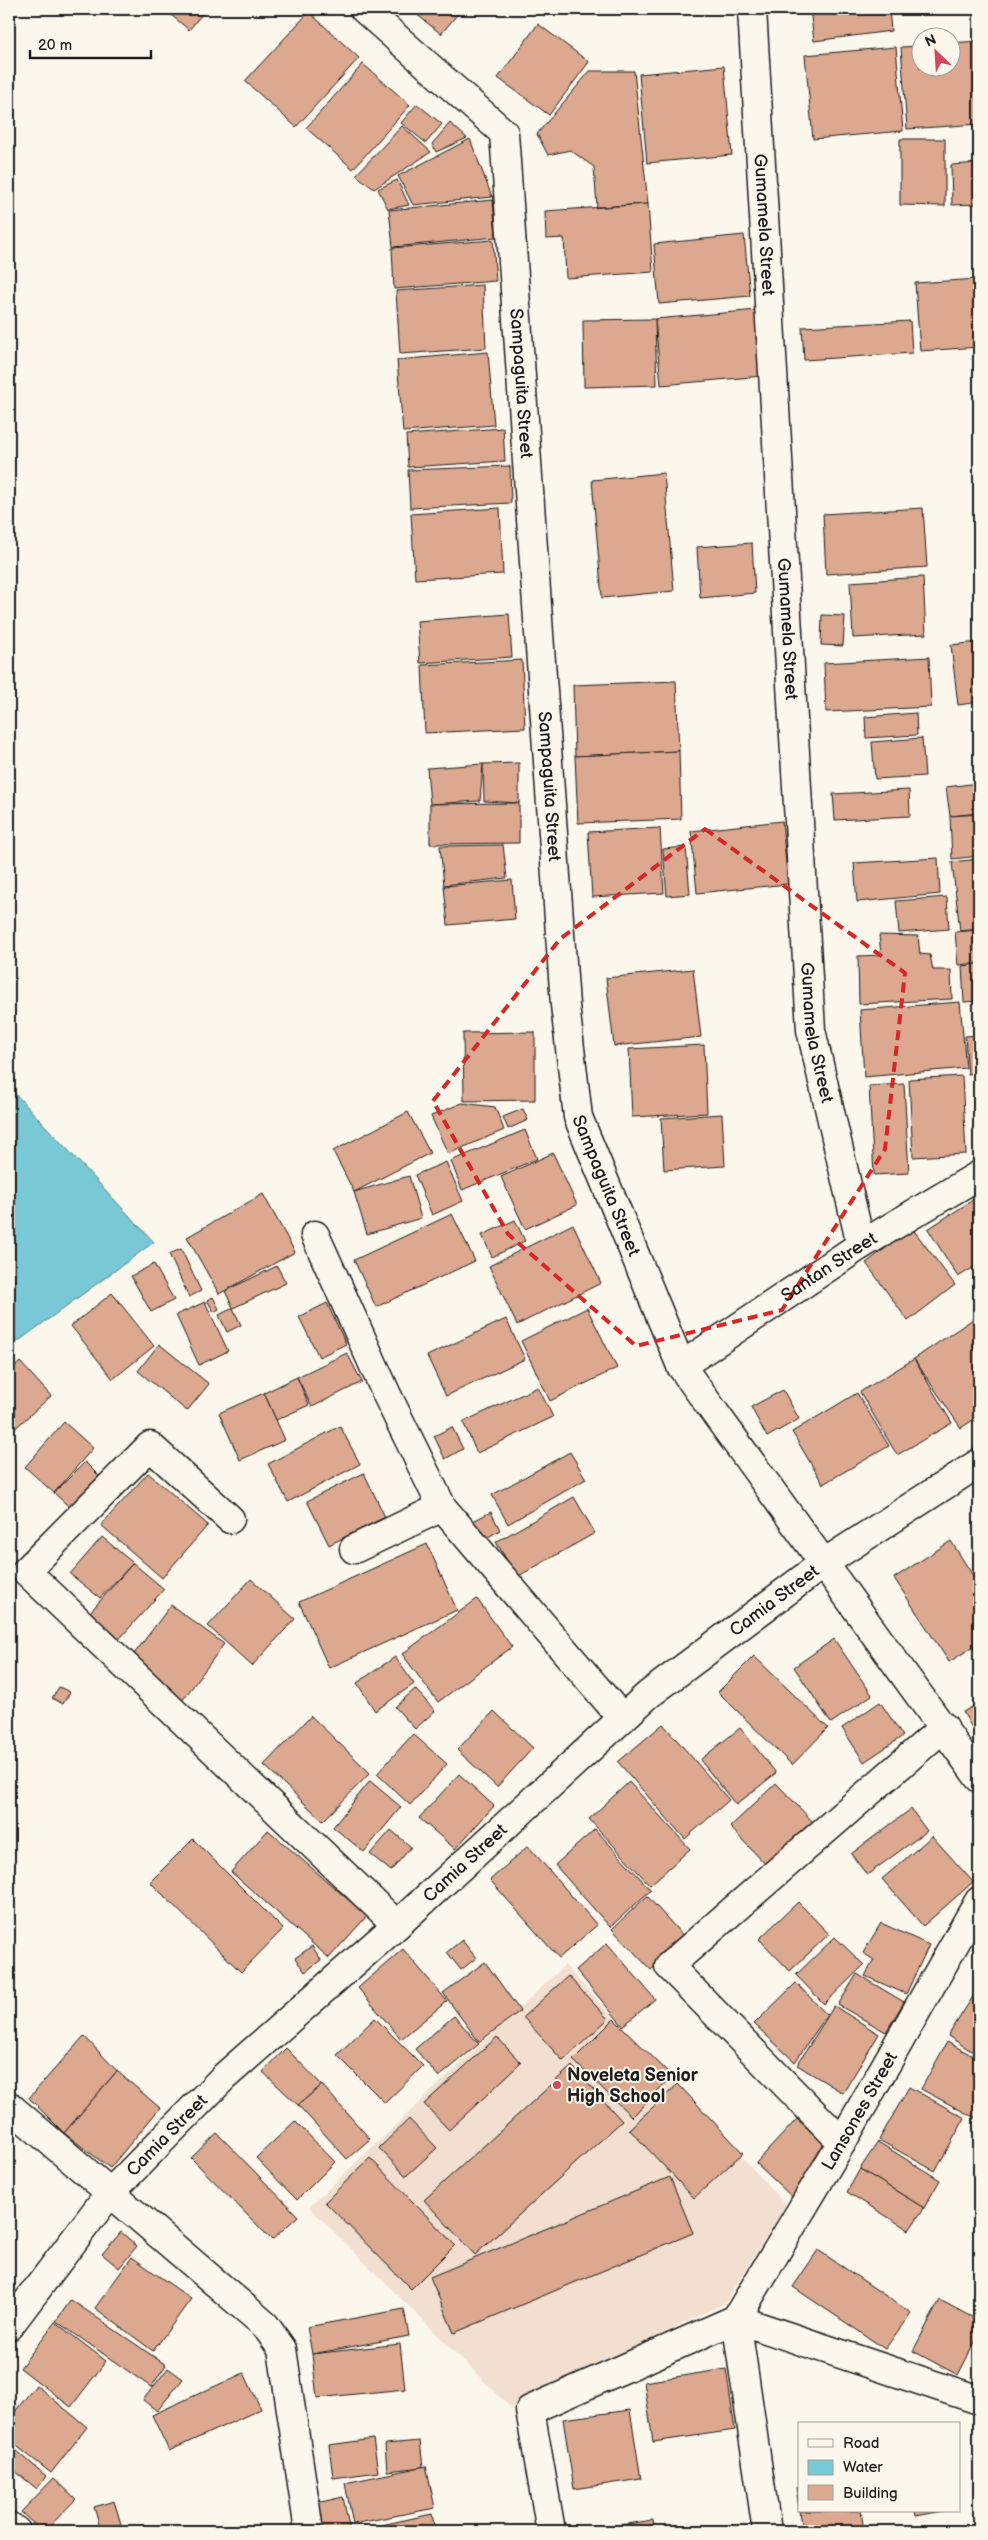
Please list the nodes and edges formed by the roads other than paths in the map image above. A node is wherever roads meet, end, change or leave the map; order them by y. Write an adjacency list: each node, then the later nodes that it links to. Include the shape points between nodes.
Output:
1 (364, 9): 6 (street, Sampaguita Street, via 504,133 565,1005 578,1117)
2 (752, 9): 5 (street, Gumamela Street, via 811,1030)
3 (979, 1175): 5 (street, Santan Street)
4 (315, 1236): 8 (street)
5 (861, 1244): 6 (street, Santan Street)
6 (681, 1366): 11 (street, Sampaguita Street)
7 (979, 1463): 11 (street, Camia Street)
8 (442, 1507): 10 (street); 12 (street)
9 (230, 1519): 16 (street, via 150,1446 26,1570)
10 (354, 1549)
11 (824, 1563): 12 (street, Camia Street); 13 (street, Sampaguita Street)
12 (622, 1718): 16 (street, Camia Street)
13 (944, 1727): 14 (street, Sampaguita Street); 18 (street, via 668,1966)
14 (979, 1778)
15 (979, 1900): 18 (street, Lansones Street)
16 (398, 1925): 19 (street, Camia Street, via 225,2076)
17 (9, 2106): 19 (street)
18 (842, 2142): 20 (street, Lansones Street)
19 (109, 2194): 21 (street, Camia Street); 25 (street, via 265,2325 282,2349)
20 (736, 2319): 22 (street); 26 (street, via 530,2410); 27 (street)
21 (9, 2326)
22 (979, 2400)
23 (9, 2526): 24 (street)
24 (16, 2531)
25 (309, 2531)
26 (550, 2531)
27 (767, 2531)

